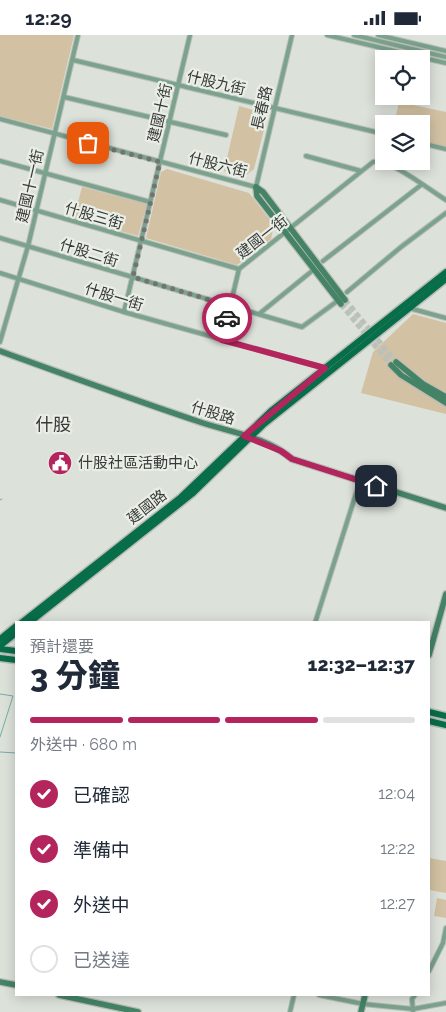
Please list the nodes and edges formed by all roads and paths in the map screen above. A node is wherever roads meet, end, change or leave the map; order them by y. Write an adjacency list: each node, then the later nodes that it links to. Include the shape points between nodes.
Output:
1 (78, 35): 9 (street, 建國十一街)
2 (190, 35): 11 (street, 建國十街)
3 (292, 35): 13 (street, 長春路)
4 (327, 35): 10 (street)
5 (354, 35): 8 (street)
6 (378, 35): 7 (street)
7 (446, 51)
8 (446, 57)
9 (73, 60): 11 (street, 什股九街); 12 (street, 建國十一街)
10 (446, 63)
11 (178, 86): 13 (street, 什股九街); 15 (street, 建國十街)
12 (64, 97): 15 (street); 17 (street, 建國十一街)
13 (274, 108): 16 (street, 什股九街); 27 (street, 長春路)
14 (0, 119): 17 (street, 什股六街)
15 (170, 122): 18 (street); 23 (street, 建國十街)
16 (375, 133)
17 (54, 134): 23 (street, 什股六街); 25 (street, 建國十一街)
18 (226, 135)
19 (430, 145): 20 (street)
20 (446, 149)
21 (306, 156): 24 (street)
22 (0, 161): 25 (street)
23 (160, 162): 27 (street, 什股六街); 30 (street, 建國十街)
24 (362, 171): 26 (street, 建國一街, via 378,161 389,164); 33 (street, 建國一街)
25 (44, 173): 30 (street); 31 (street, 建國十一街)
26 (421, 185): 29 (street, 建國一街); 37 (street)
27 (256, 187): 33 (street, via 263,192)
28 (0, 200): 31 (street, 什股三街)
29 (446, 200)
30 (150, 202): 35 (street, 建國十街)
31 (36, 211): 35 (street, 什股三街); 36 (street, 建國十一街)
32 (446, 213): 45 (street)
33 (288, 230): 38 (street, 建國一街); 46 (street)
34 (0, 238): 36 (street, 什股二街)
35 (141, 242): 38 (street, 什股三街); 42 (street, 建國十街)
36 (28, 246): 42 (street, 什股二街); 43 (street, 建國十一街)
37 (322, 261)
38 (239, 269): 47 (street, 建國一街)
39 (312, 271): 50 (street)
40 (446, 272): 55 (main road, 建國路)
41 (0, 273): 43 (street, 什股一街)
42 (133, 277): 47 (street, 什股二街); 49 (street, 建國十街)
43 (18, 279): 49 (street, 什股一街); 53 (street, 建國十一街)
44 (446, 279): 48 (main road, 建國路)
45 (346, 292)
46 (340, 302): 50 (street, 什股二街, via 302,327)
47 (230, 306): 50 (street, 什股二街); 52 (street, 建國一街)
48 (409, 309): 51 (street); 58 (main road, 建國路)
49 (124, 312): 52 (street, 什股一街)
50 (258, 314)
51 (446, 318)
52 (222, 340): 55 (street)
53 (0, 342)
54 (0, 351): 58 (street, 什股路)
55 (325, 368): 58 (main road, 建國路)
56 (446, 397): 57 (street, via 393,364 401,375)
57 (446, 403)
58 (247, 437): 59 (street, 什股路, via 292,459); 61 (main road, 建國路, via 192,495)
59 (360, 481): 60 (street, 什股路); 65 (street)
60 (446, 509)
61 (105, 559): 63 (main road, 建國路); 64 (main road, 建國路)
62 (446, 594): 71 (street)
63 (24, 621)
64 (32, 621)
65 (316, 621)
66 (15, 627): 68 (main road)
67 (15, 634): 69 (main road)
68 (0, 639)
69 (0, 648): 70 (main road)
70 (15, 651)
71 (430, 651)
72 (0, 658): 73 (main road)
73 (15, 660)
74 (430, 712): 75 (main road)
75 (446, 717)
76 (430, 721): 77 (main road)
77 (445, 725)
78 (446, 928): 79 (street)
79 (444, 944): 80 (street)
80 (430, 969)
81 (0, 981): 82 (street)
82 (15, 985)
83 (64, 996): 91 (street)
84 (294, 996): 92 (street)
85 (324, 996): 89 (street)
86 (366, 996): 89 (street)
87 (414, 996): 90 (street)
88 (446, 1003): 90 (street)
89 (363, 1004): 90 (street); 93 (street)
90 (413, 1010)
91 (138, 1012)
92 (290, 1012)
93 (361, 1012)

